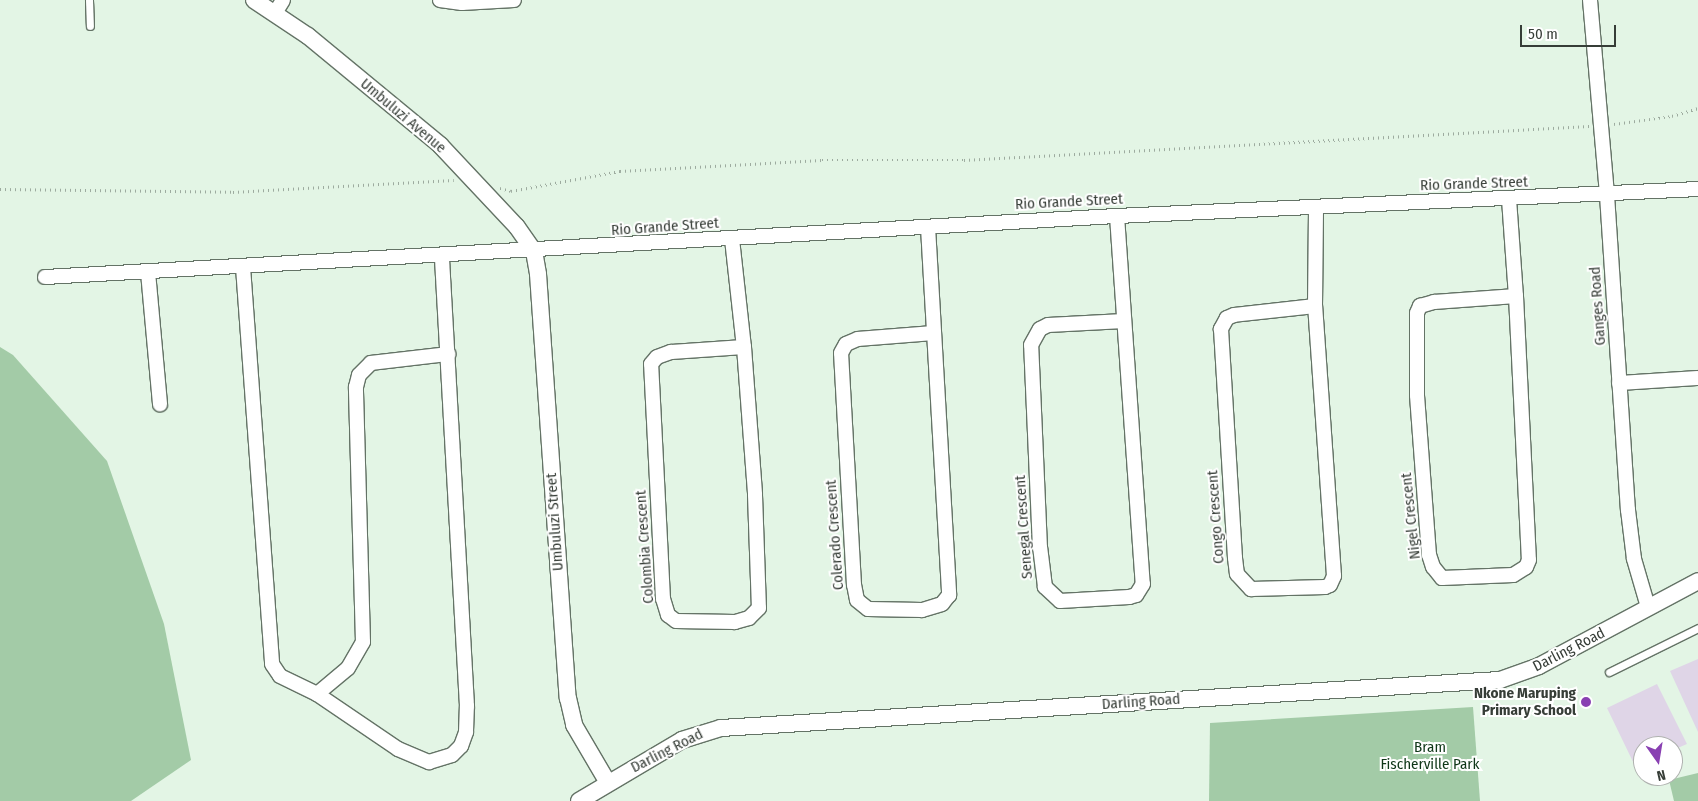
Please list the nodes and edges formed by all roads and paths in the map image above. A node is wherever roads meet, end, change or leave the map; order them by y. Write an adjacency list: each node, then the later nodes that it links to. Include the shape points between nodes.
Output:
1 (89, 0): 7 (lane)
2 (254, 0): 6 (street, Umbuluzi Avenue)
3 (440, 0): 4 (street, via 462,4)
4 (514, 0)
5 (1590, 0): 9 (street, Ganges Road)
6 (279, 7): 10 (street, Umbuluzi Avenue, via 308,36 440,145)
7 (90, 26)
8 (1698, 108): 9 (path, via 1672,116)
9 (1600, 126): 11 (path, via 964,160 822,160 620,171 511,191); 14 (street, Ganges Road)
10 (472, 179): 12 (path, via 233,192); 20 (street, Umbuluzi Avenue, via 517,226)
11 (495, 186)
12 (0, 189)
13 (1698, 189): 14 (street, Rio Grande Street)
14 (1607, 195): 15 (street, Rio Grande Street); 32 (street, Ganges Road)
15 (1509, 199): 16 (street, Rio Grande Street); 25 (street, Nigel Crescent)
16 (1316, 206): 17 (street, Rio Grande Street); 26 (street, Congo Crescent)
17 (1117, 216): 18 (street, Rio Grande Street); 27 (street, Senegal Crescent)
18 (928, 227): 19 (street, Rio Grande Street); 28 (street, Colerado Crescent)
19 (732, 239): 20 (street, Rio Grande Street); 29 (street, Colombia Crescent)
20 (534, 251): 21 (street, Rio Grande Street); 39 (street, Umbuluzi Street, via 568,698 574,725)
21 (442, 257): 22 (street, Rio Grande Street); 30 (street)
22 (243, 266): 23 (street, Rio Grande Street); 38 (street, via 270,654 280,676)
23 (148, 272): 24 (street, Rio Grande Street); 33 (street)
24 (45, 277)
25 (1516, 296): 25 (street, Nigel Crescent, via 1427,303 1420,306 1414,321 1429,555 1433,568 1442,578 1513,575 1526,567 1529,560)
26 (1315, 306): 26 (street, Congo Crescent, via 1234,315 1227,318 1221,329 1235,558 1237,574 1251,589 1325,588 1334,576)
27 (1124, 321): 27 (street, Senegal Crescent, via 1048,326 1040,329 1031,345 1040,548 1045,587 1060,601 1129,597 1136,595 1143,584)
28 (933, 334): 28 (street, Colerado Crescent, via 858,339 846,344 842,353 854,585 857,600 868,608 922,610 942,604 949,595)
29 (744, 347): 29 (street, Colombia Crescent, via 671,352 656,357 651,364 663,599 668,615 676,621 735,622 749,618 759,608)
30 (448, 354): 38 (street, via 371,363 359,374 356,387 362,642 348,668); 38 (street, via 467,706 466,732 461,746 442,759 429,762 415,758)
31 (1698, 378): 32 (street)
32 (1619, 383): 35 (street, Ganges Road, via 1632,543)
33 (160, 404)
34 (1698, 581): 35 (street, Darling Road)
35 (1648, 607): 39 (street, Darling Road, via 1539,666 1500,680 721,728 682,740)
36 (1698, 628): 37 (lane)
37 (1609, 672)
38 (317, 694)
39 (608, 784): 40 (street, Darling Road)
40 (579, 801)

